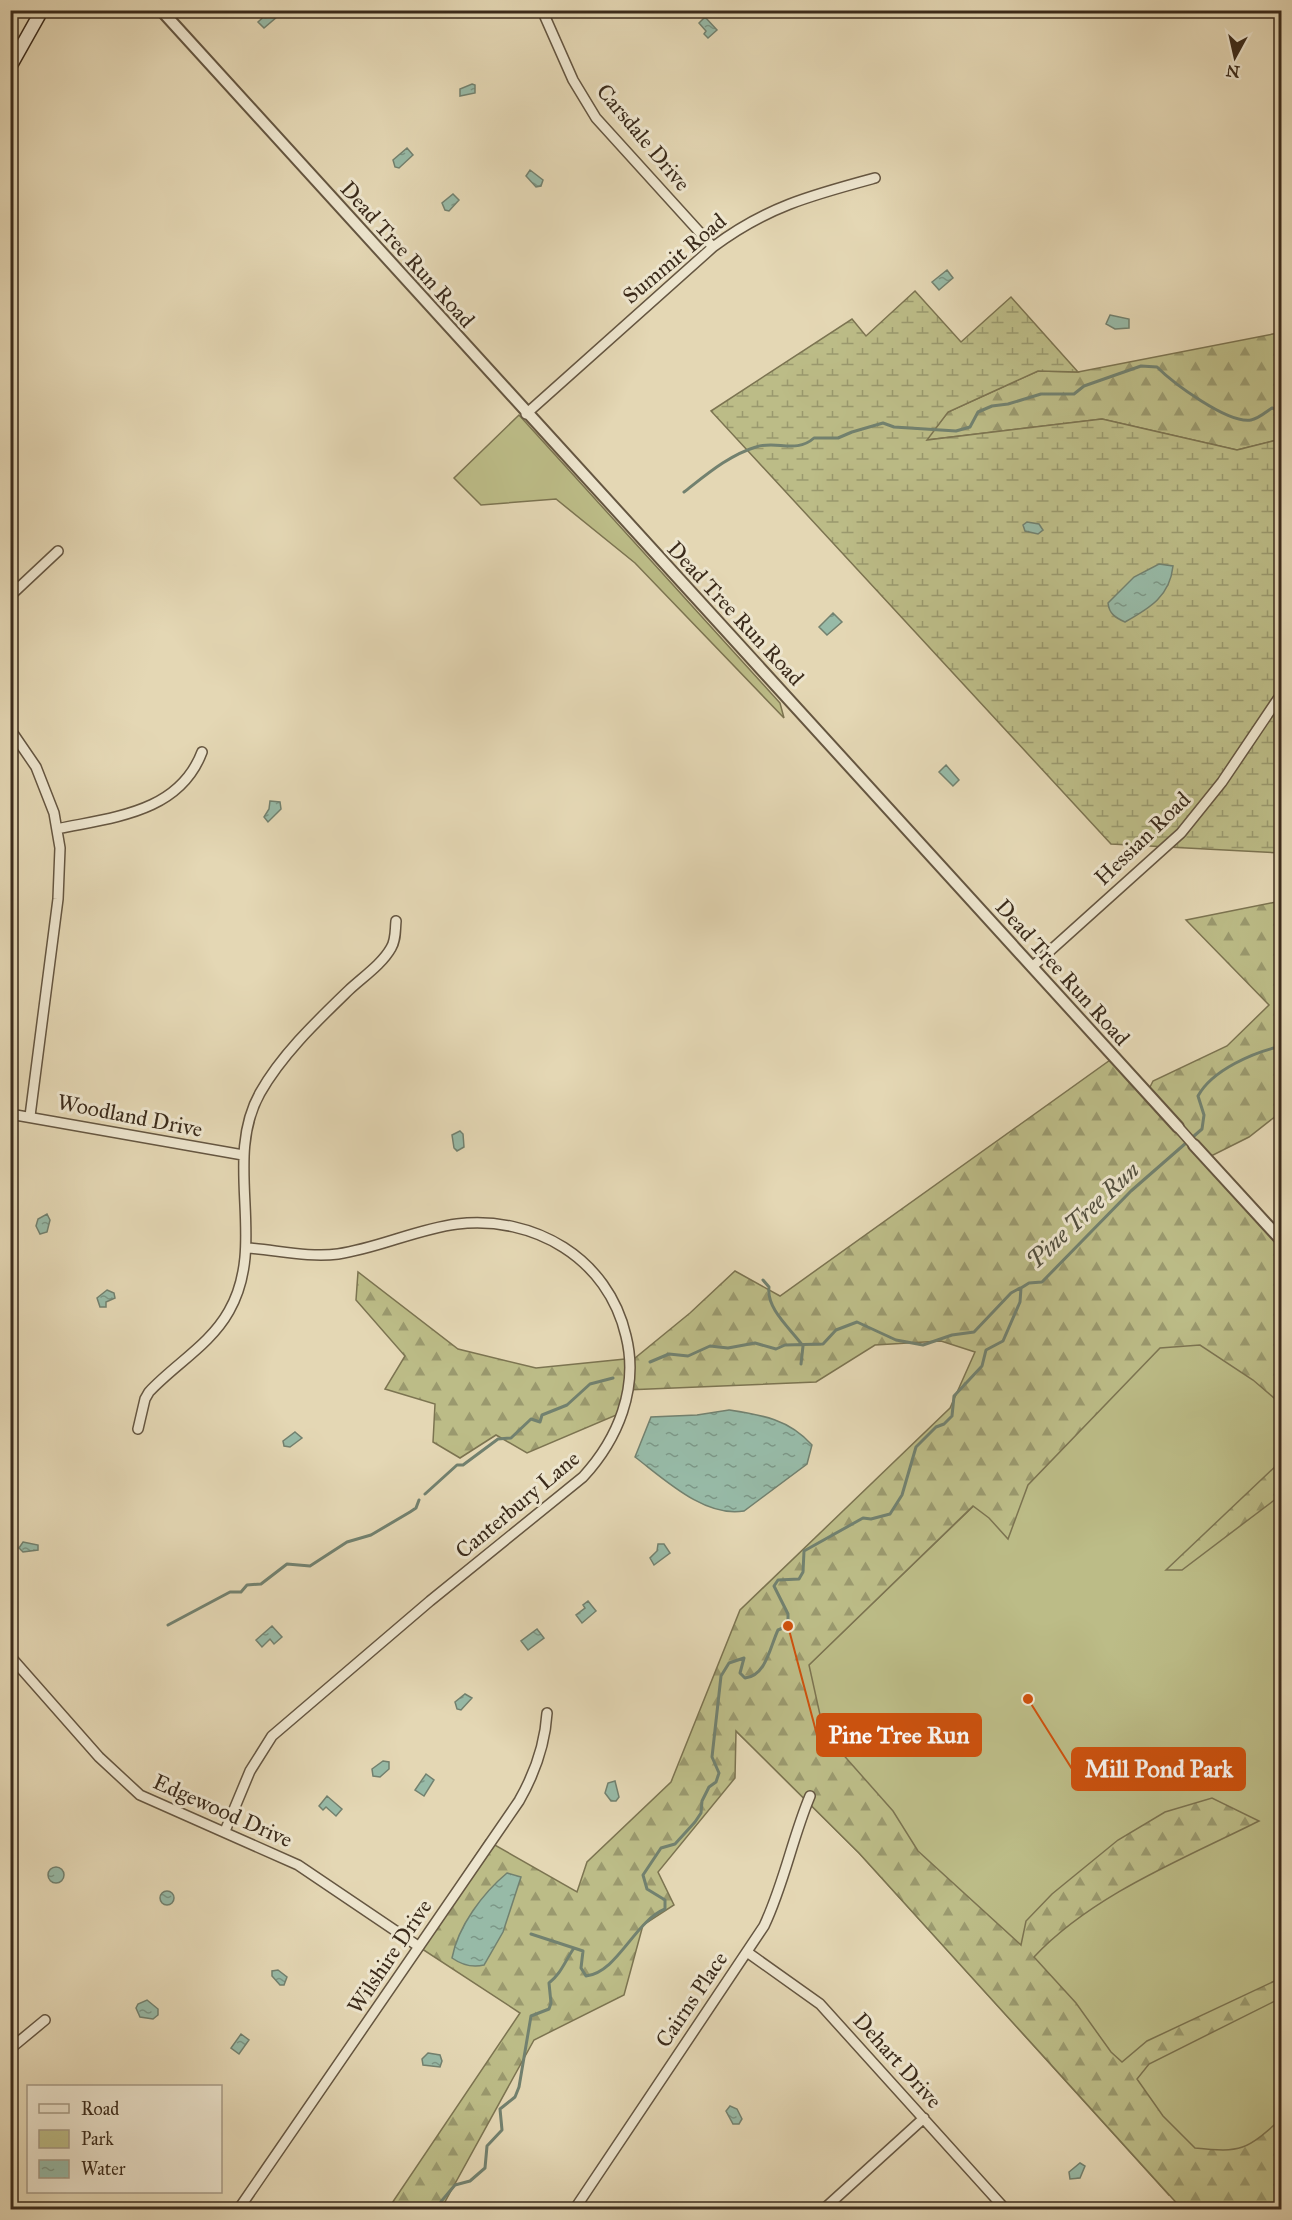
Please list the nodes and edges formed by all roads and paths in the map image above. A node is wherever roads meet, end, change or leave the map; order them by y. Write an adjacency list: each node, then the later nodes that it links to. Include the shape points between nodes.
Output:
1 (42, 10): 4 (main road)
2 (161, 10): 7 (street, Dead Tree Run Road)
3 (542, 10): 6 (street, Carsdale Drive, via 573,80 596,118)
4 (10, 67)
5 (875, 178): 6 (street, Summit Road, via 806,197 760,215)
6 (713, 247): 7 (street, Summit Road)
7 (526, 414): 15 (street, Dead Tree Run Road)
8 (58, 551): 9 (street)
9 (10, 596)
10 (1281, 693): 15 (street, Hessian Road, via 1200,813)
11 (10, 729): 13 (street, via 36,767)
12 (202, 752): 13 (street, via 185,781 153,806)
13 (57, 829): 17 (street, via 58,899)
14 (396, 921): 20 (street, via 395,938 387,954 324,1014 267,1080 248,1128)
15 (1032, 967): 18 (street, Dead Tree Run Road)
16 (10, 1114): 17 (street, Woodland Drive)
17 (30, 1116): 20 (street, Woodland Drive)
18 (1178, 1127): 19 (street, Dead Tree Run Road)
19 (1194, 1145): 21 (street, Dead Tree Run Road)
20 (243, 1155): 22 (street)
21 (1281, 1242)
22 (248, 1248): 23 (street, via 230,1311 211,1337 149,1392); 27 (street, Canterbury Lane, via 335,1254 364,1250 456,1224 505,1225 531,1231 576,1254 599,1278 624,1326 630,1362 623,1415 598,1460 583,1477 272,1736 250,1771)
23 (138, 1429)
24 (12, 1660): 27 (street, Edgewood Drive, via 129,1788)
25 (547, 1713): 28 (street, Wilshire Drive, via 545,1738 533,1776)
26 (810, 1796): 29 (street, Cairns Place, via 777,1898)
27 (225, 1831): 28 (street, Edgewood Drive, via 298,1865)
28 (418, 1946): 34 (street, Wilshire Drive)
29 (747, 1952): 32 (street, Dehart Drive, via 820,2004); 35 (street, Cairns Place)
30 (45, 2020): 31 (street)
31 (10, 2049)
32 (924, 2118): 33 (street); 36 (street, Dehart Drive)
33 (825, 2208)
34 (238, 2210)
35 (574, 2210)
36 (1006, 2210)

